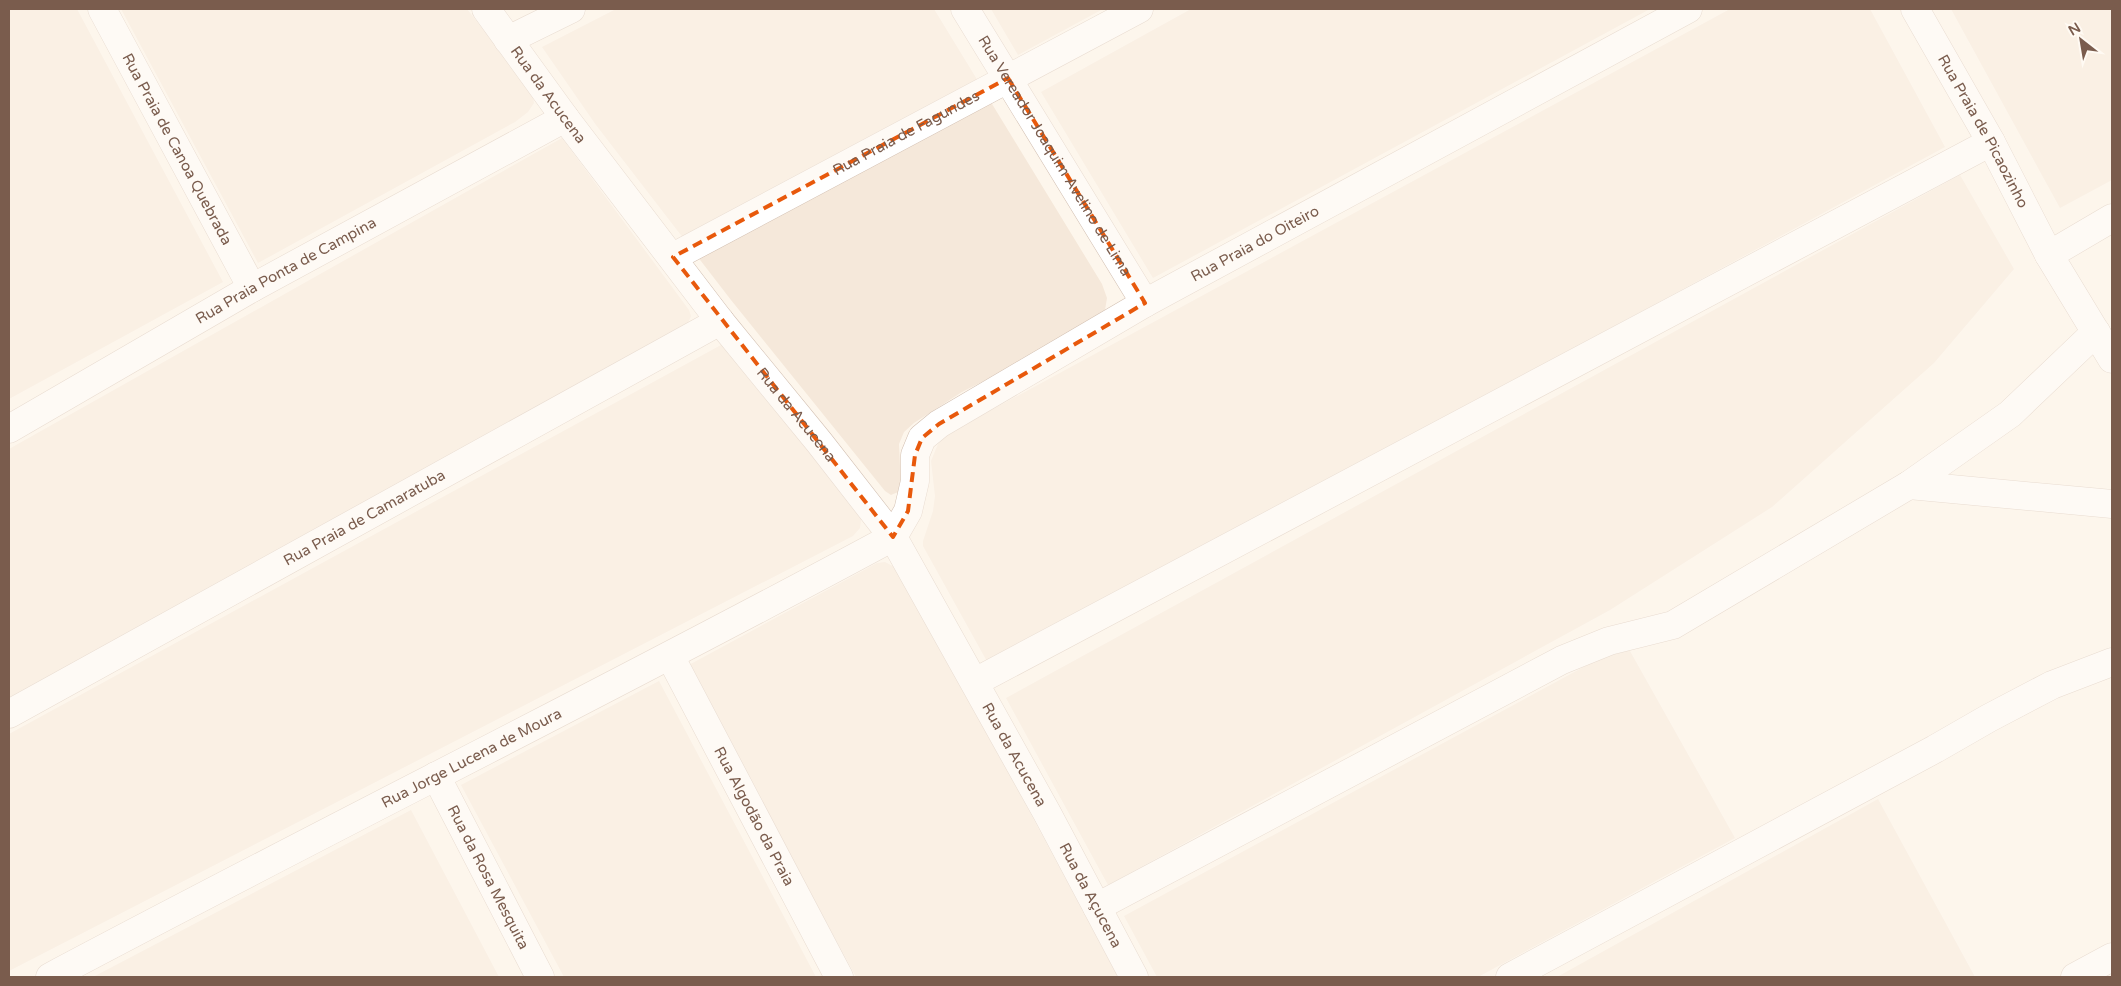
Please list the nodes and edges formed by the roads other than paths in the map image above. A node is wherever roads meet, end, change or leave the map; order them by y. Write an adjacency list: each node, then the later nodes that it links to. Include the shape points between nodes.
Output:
1 (102, 9): 15 (street, Rua Praia de Canoa Quebrada)
2 (486, 9): 8 (street, Rua da Acucena)
3 (571, 9): 8 (street)
4 (965, 9): 9 (street, Rua Vereador Joaquim Avelino de Lima)
5 (1139, 9): 9 (street, Rua Praia de Fagundes)
6 (1688, 9): 16 (street, Rua Praia do Oiteiro)
7 (1915, 9): 11 (street, Rua Praia de Picaozinho)
8 (508, 40): 10 (street, Rua da Acucena)
9 (1008, 78): 14 (street, Rua Praia de Fagundes); 16 (street, Rua Vereador Joaquim Avelino de Lima)
10 (565, 118): 14 (street, Rua da Acucena); 15 (street, Rua Praia Ponta de Campina)
11 (1991, 142): 13 (street, Rua Praia de Picaozinho); 26 (street)
12 (2112, 218): 13 (street)
13 (2049, 255): 18 (street, Rua Praia de Picaozinho)
14 (673, 257): 17 (street, Rua da Acucena)
15 (252, 288): 20 (street, Rua Praia Ponta de Campina)
16 (1145, 303): 23 (street, Rua Praia do Oiteiro, via 939,424 922,438 915,455 915,481 908,511)
17 (720, 321): 23 (street, Rua da Acucena); 27 (street, Rua Praia de Camaratuba)
18 (2096, 332): 19 (street, Rua Praia de Picaozinho); 21 (street, via 2010,414)
19 (2112, 359)
20 (9, 429)
21 (1909, 485): 22 (street); 30 (street, via 1673,625 1610,641 1562,660)
22 (2112, 504)
23 (893, 537): 24 (street, Rua Jorge Lucena de Moura); 26 (street, Rua da Acucena)
24 (670, 656): 28 (street, Rua Jorge Lucena de Moura); 34 (street, Rua Algodão da Praia)
25 (2112, 662): 36 (street, via 2052,685)
26 (974, 682): 29 (street, Rua da Acucena)
27 (9, 714)
28 (436, 776): 32 (street, Rua Jorge Lucena de Moura); 33 (street, Rua da Rosa Mesquita)
29 (1047, 813): 30 (street, Rua da Açucena)
30 (1097, 907): 35 (street, Rua da Açucena)
31 (2112, 957): 37 (street)
32 (50, 977)
33 (540, 977)
34 (839, 977)
35 (1134, 977)
36 (1510, 977)
37 (2075, 977)

